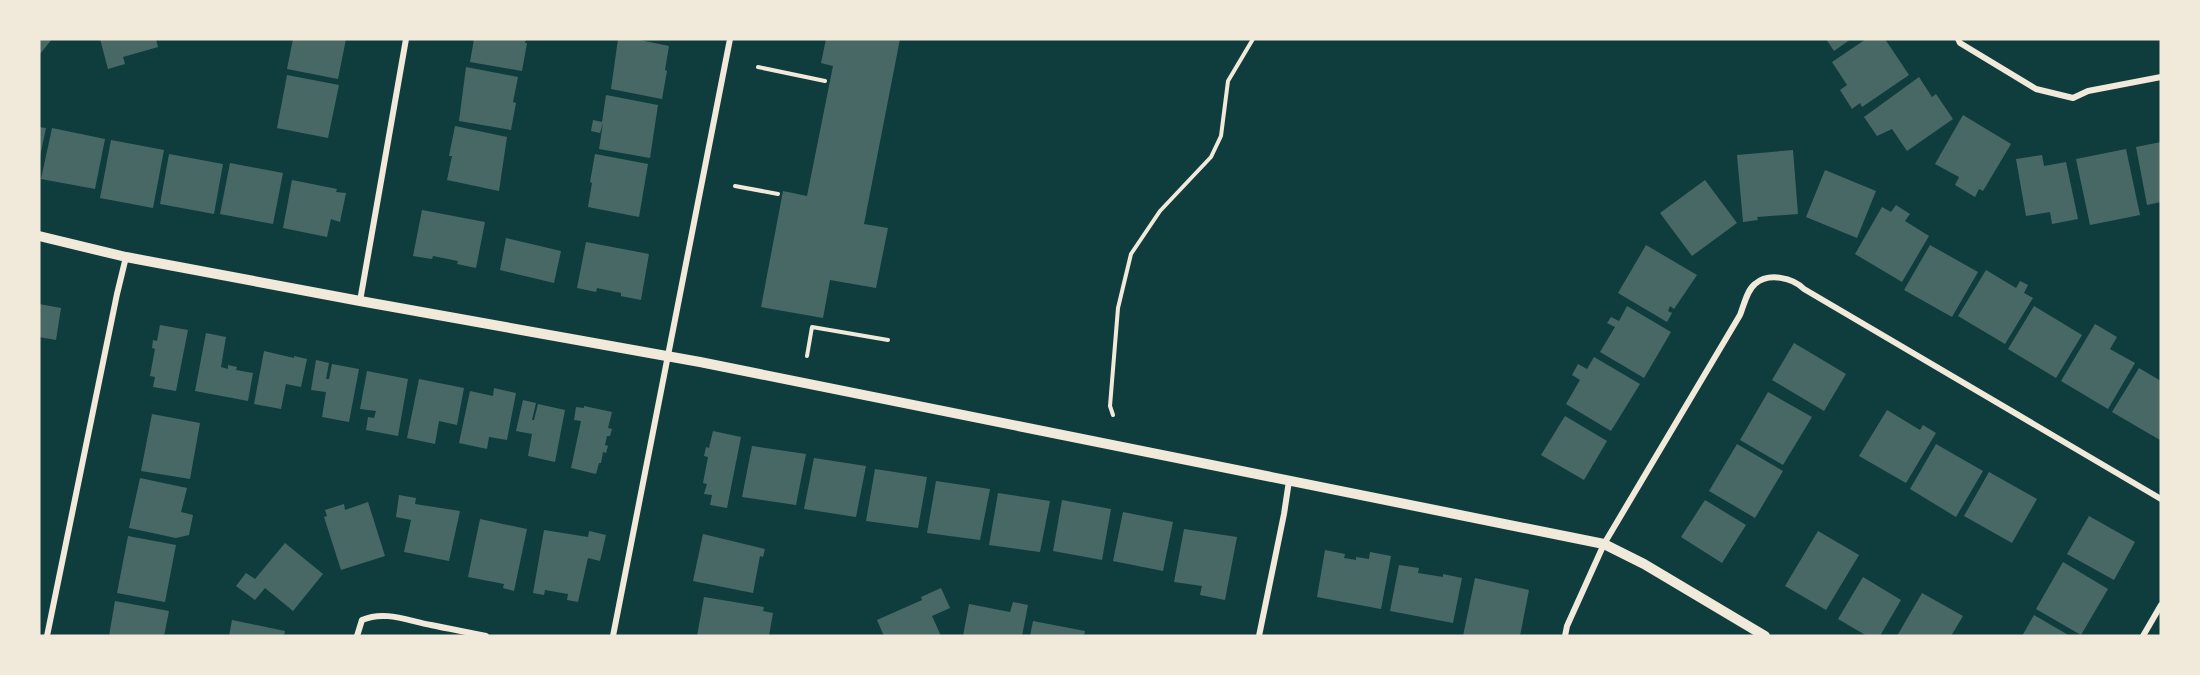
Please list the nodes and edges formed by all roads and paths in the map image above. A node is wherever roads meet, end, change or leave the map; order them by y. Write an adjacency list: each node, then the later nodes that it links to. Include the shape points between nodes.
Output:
1 (406, 39): 12 (street)
2 (730, 39): 14 (street)
3 (1253, 39): 16 (path, via 1228,81 1221,136 1211,157 1160,211 1131,254 1118,308 1110,406)
4 (1958, 39): 6 (street, via 2036,89 2073,98 2088,91)
5 (759, 67): 7 (path)
6 (2161, 77)
7 (825, 81)
8 (735, 186): 9 (path)
9 (778, 194)
10 (39, 236): 11 (street)
11 (126, 257): 12 (street); 21 (street)
12 (360, 302): 14 (street)
13 (888, 340): 15 (path, via 812,327)
14 (669, 356): 17 (street); 24 (street)
15 (807, 356)
16 (1113, 415)
17 (1289, 481): 19 (street); 25 (street)
18 (2161, 499): 19 (street, via 1797,282 1764,279 1754,284 1740,315)
19 (1604, 544): 26 (street); 27 (street)
20 (2161, 605): 28 (street)
21 (47, 636)
22 (357, 636): 23 (street, via 362,620 373,615 406,618)
23 (486, 636)
24 (613, 636)
25 (1258, 636)
26 (1565, 636)
27 (1765, 636)
28 (2143, 636)

